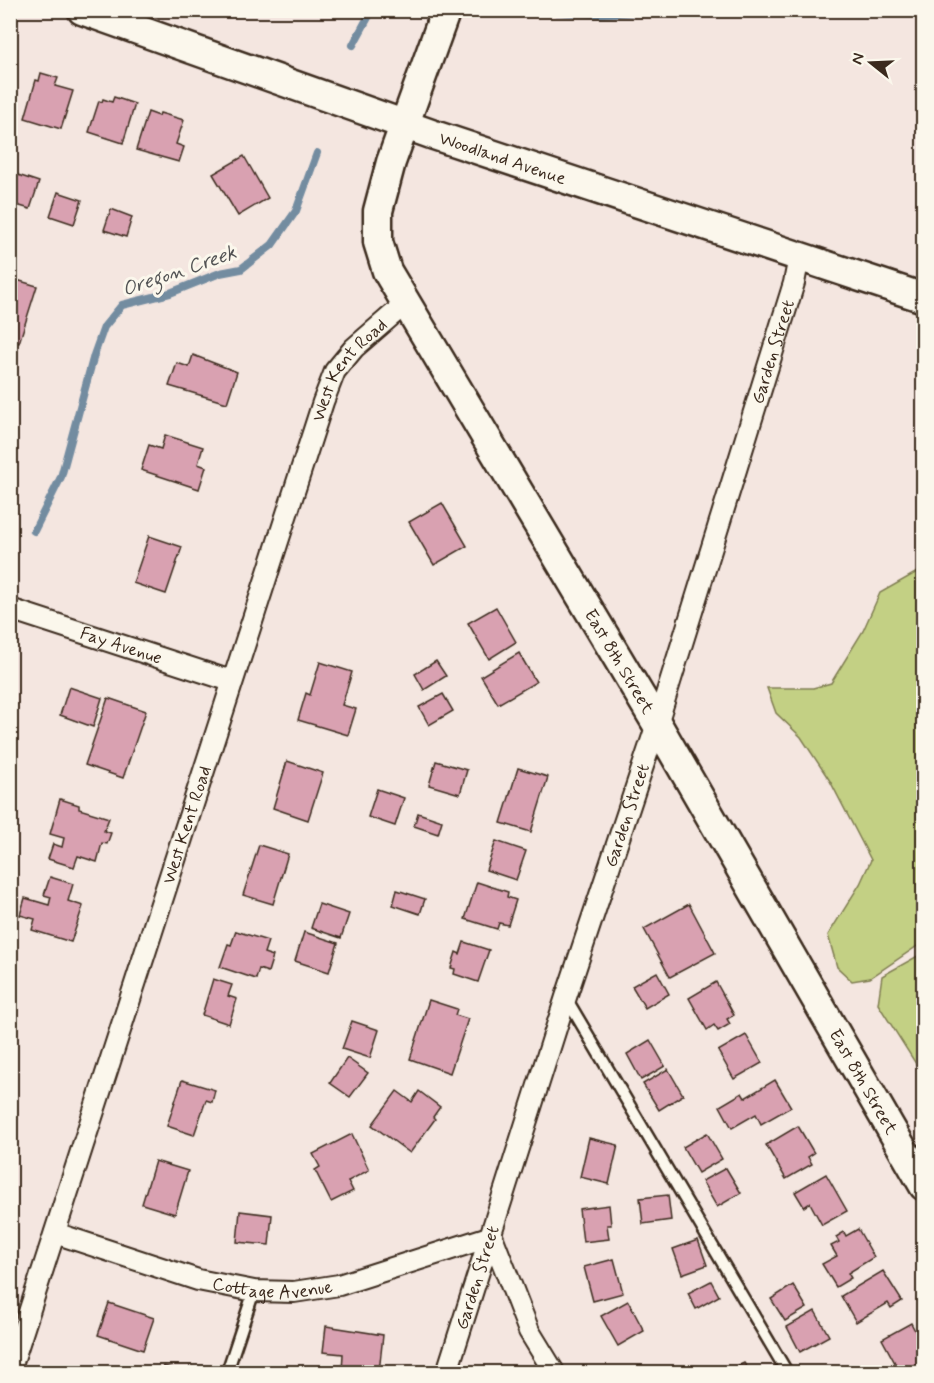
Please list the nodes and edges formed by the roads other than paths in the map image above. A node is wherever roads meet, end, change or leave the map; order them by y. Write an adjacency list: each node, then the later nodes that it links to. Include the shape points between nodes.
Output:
1 (82, 10): 3 (street, Woodland Avenue)
2 (446, 10): 3 (street, East 8th Street)
3 (405, 124): 4 (street, Woodland Avenue); 6 (street, East 8th Street, via 378,211 378,242 387,271)
4 (799, 257): 5 (street, Woodland Avenue); 9 (street, Garden Street)
5 (924, 298)
6 (406, 303): 8 (street, West Kent Road, via 354,348 335,371); 9 (street, East 8th Street)
7 (10, 609): 8 (street, Fay Avenue)
8 (231, 681): 12 (street, West Kent Road)
9 (657, 724): 10 (street, Garden Street); 11 (street, East 8th Street)
10 (566, 997): 13 (street, Garden Street); 19 (lane)
11 (924, 1186)
12 (55, 1233): 14 (street, Cottage Avenue, via 198,1280); 15 (street, West Kent Road)
13 (492, 1236): 14 (street, Cottage Avenue, via 339,1285 294,1292); 17 (street, Garden Street); 18 (street, via 529,1331)
14 (254, 1292): 16 (lane)
15 (10, 1371)
16 (227, 1372)
17 (447, 1372)
18 (554, 1372)
19 (787, 1372)

